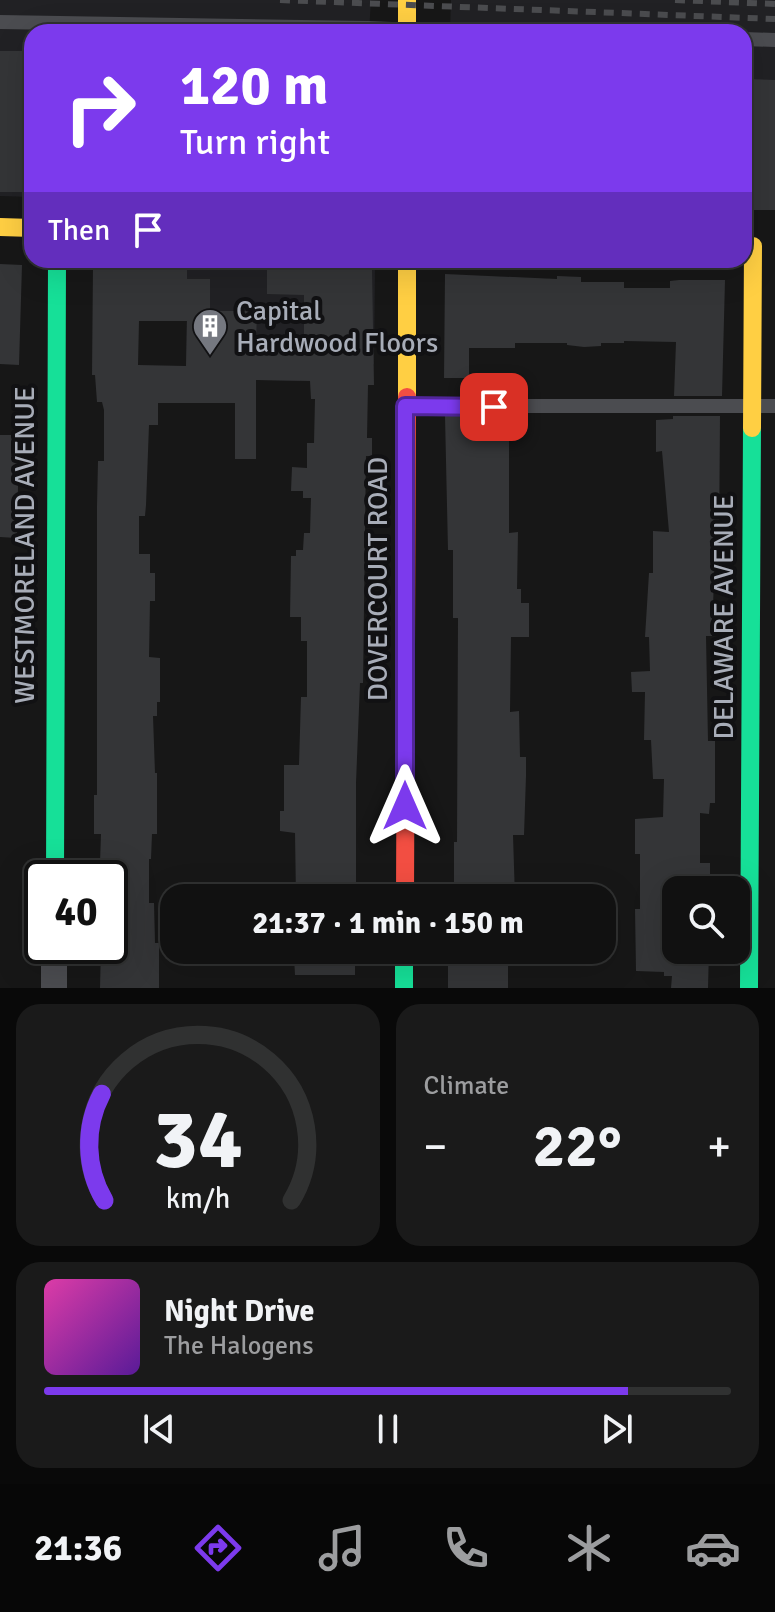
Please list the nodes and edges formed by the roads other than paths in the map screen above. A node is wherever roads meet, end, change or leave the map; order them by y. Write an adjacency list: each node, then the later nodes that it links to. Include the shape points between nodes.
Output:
1 (407, 0): 4 (street)
2 (0, 22): 3 (lane, bridge)
3 (122, 24)
4 (407, 24)
5 (752, 39): 6 (lane)
6 (775, 40)
7 (0, 227): 8 (street)
8 (24, 228)
9 (752, 246): 10 (street)
10 (775, 246)
11 (57, 268): 17 (street, WESTMORELAND AVENUE)
12 (407, 268): 14 (street, DOVERCOURT ROAD)
13 (750, 268): 16 (street, DELAWARE AVENUE)
14 (405, 406): 16 (lane); 18 (street, DOVERCOURT ROAD)
15 (775, 406): 16 (lane)
16 (753, 407): 23 (street, DELAWARE AVENUE)
17 (55, 860)
18 (405, 884)
19 (54, 964): 21 (street)
20 (404, 964): 22 (street)
21 (54, 988)
22 (404, 988)
23 (749, 988)

